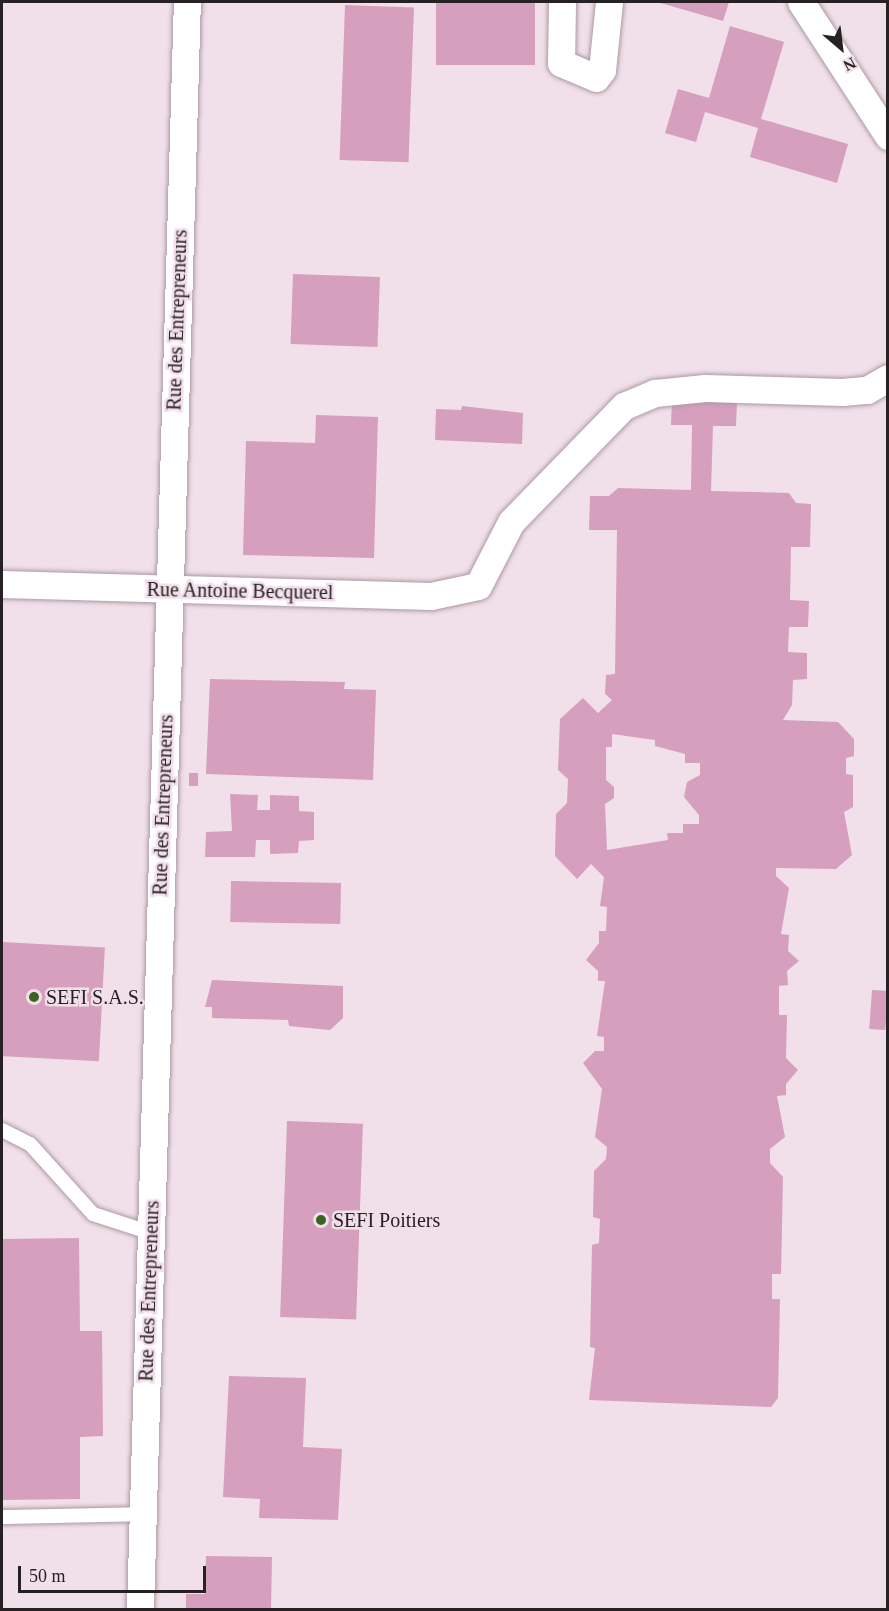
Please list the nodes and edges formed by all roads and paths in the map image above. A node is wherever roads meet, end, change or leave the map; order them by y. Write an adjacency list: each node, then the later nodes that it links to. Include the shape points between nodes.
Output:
1 (187, 2): 8 (street, Rue des Entrepreneurs)
2 (562, 2): 3 (street, via 561,63 596,78 602,70)
3 (609, 2)
4 (801, 2): 5 (street)
5 (888, 136)
6 (888, 378): 8 (street, Rue Antoine Becquerel, via 867,390 705,387 655,393 624,405 511,522 478,586 431,596)
7 (2, 584): 8 (street, Rue Antoine Becquerel)
8 (169, 589): 10 (street, Rue des Entrepreneurs)
9 (2, 1130): 10 (lane, via 30,1144 93,1214)
10 (151, 1233): 11 (street, Rue des Entrepreneurs)
11 (143, 1514): 12 (lane); 13 (street, Rue des Entrepreneurs)
12 (2, 1517)
13 (140, 1610)

